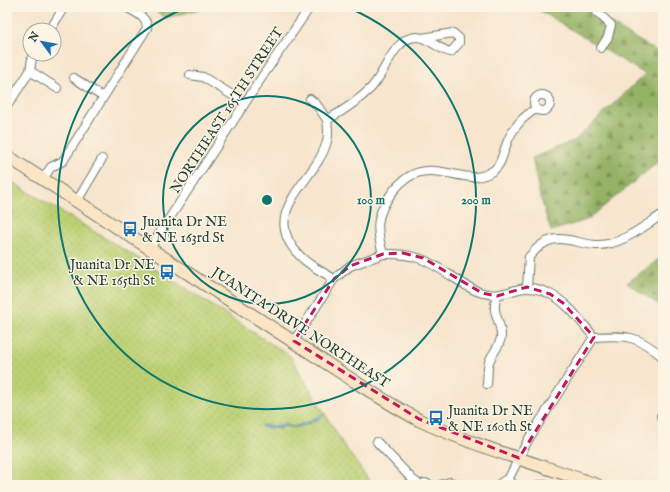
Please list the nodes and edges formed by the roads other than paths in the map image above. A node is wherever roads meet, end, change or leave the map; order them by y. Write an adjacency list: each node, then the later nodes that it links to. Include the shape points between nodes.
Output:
1 (64, 7): 5 (street)
2 (126, 7): 13 (street, via 144,19 147,28)
3 (310, 7): 15 (street, NORTHEAST 165TH STREET)
4 (596, 7): 7 (street, via 612,26)
5 (55, 22)
6 (422, 38): 18 (street, via 415,37 399,46 373,86 351,106)
7 (601, 48)
8 (31, 62): 9 (street)
9 (30, 71): 12 (street); 16 (street)
10 (190, 75): 15 (street, via 203,77)
11 (74, 78): 13 (street)
12 (57, 88)
13 (103, 96): 21 (street, via 63,161 52,167)
14 (310, 99): 18 (street)
15 (245, 103): 24 (street, NORTHEAST 165TH STREET)
16 (7, 106)
17 (536, 109): 25 (street, via 520,121 512,132 499,165 489,174 472,177 437,170 423,171 402,181 379,212 378,234)
18 (327, 120): 26 (street, via 327,142 323,152 293,198 284,223 287,236 300,256)
19 (7, 156): 21 (main road, JUANITA DRIVE NORTHEAST)
20 (102, 159): 22 (street)
21 (43, 179): 22 (main road, JUANITA DRIVE NORTHEAST)
22 (77, 201): 24 (main road, JUANITA DRIVE NORTHEAST)
23 (663, 214): 27 (street, via 612,243 596,245 559,239 545,241 529,257)
24 (150, 248): 30 (main road, JUANITA DRIVE NORTHEAST)
25 (383, 254): 26 (street, via 350,266); 28 (street, via 403,253 423,258 471,289)
26 (334, 279): 30 (street)
27 (527, 287): 28 (street); 29 (street, via 550,294 563,303)
28 (497, 296): 32 (street, via 494,313 501,338 489,362)
29 (594, 337): 31 (street, via 622,335 636,339); 34 (street)
30 (294, 341): 34 (main road, JUANITA DRIVE NORTHEAST, via 418,419)
31 (663, 357)
32 (487, 384)
33 (376, 442): 36 (street, via 413,480 420,485 425,482)
34 (519, 458): 35 (street); 42 (main road, JUANITA DRIVE NORTHEAST)
35 (511, 483): 39 (street, via 502,481)
36 (431, 485)
37 (440, 485): 38 (street, via 450,482)
38 (462, 485)
39 (498, 485)
40 (539, 485): 41 (street)
41 (545, 485)
42 (597, 485)

